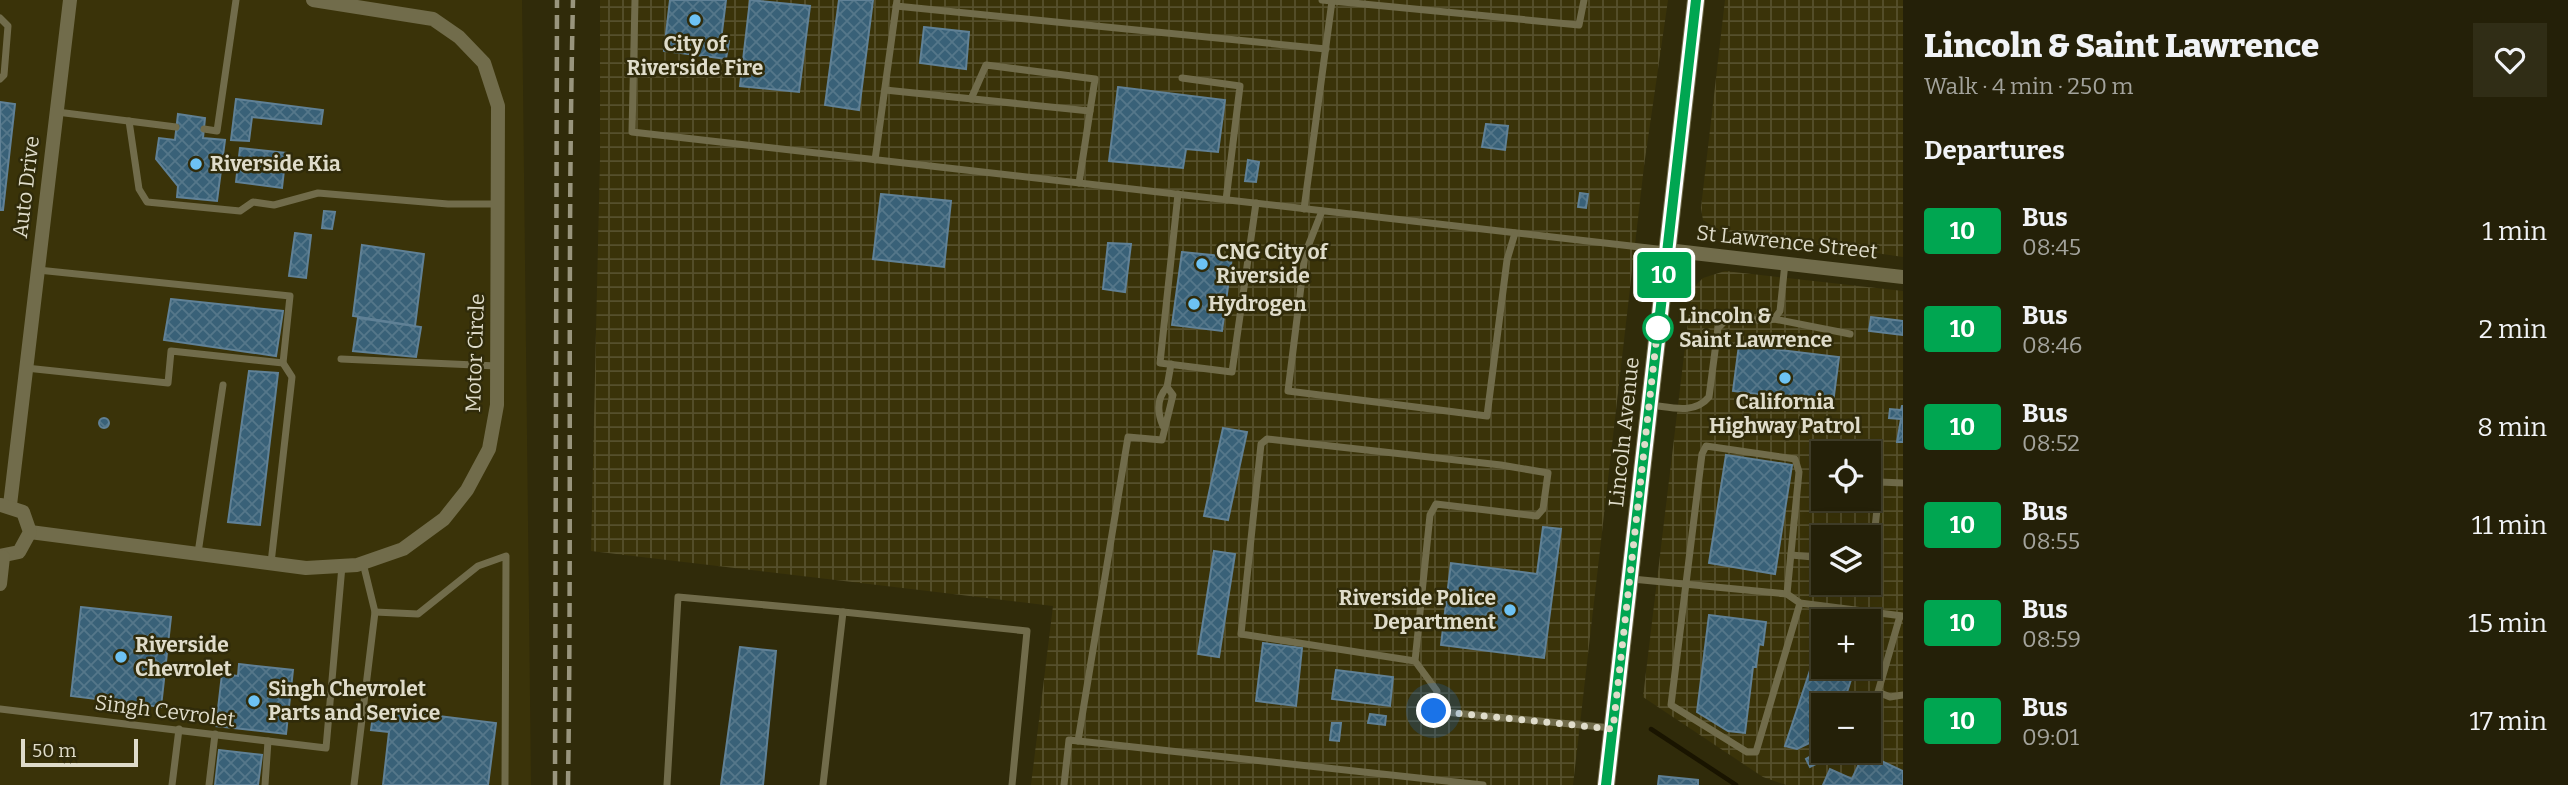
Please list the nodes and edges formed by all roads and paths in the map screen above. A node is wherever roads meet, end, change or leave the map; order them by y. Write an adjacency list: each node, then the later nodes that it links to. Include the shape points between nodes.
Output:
1 (70, 0): 17 (street, Auto Drive)
2 (236, 0): 20 (lane, via 217,131)
3 (313, 0): 26 (street, Motor Circle, via 433,19 484,63 498,106)
4 (635, 0): 21 (lane, via 632,132)
5 (1322, 0): 8 (lane)
6 (1584, 0): 8 (lane, via 1579,25)
7 (1696, 0): 30 (street, Lincoln Avenue)
8 (1332, 1): 11 (lane)
9 (897, 3): 11 (lane); 14 (lane)
10 (0, 18): 13 (lane, via 8,26)
11 (1326, 49): 27 (lane)
12 (1182, 78): 24 (lane, via 1240,86)
13 (0, 79)
14 (885, 90): 15 (lane); 21 (lane)
15 (971, 99): 16 (lane); 16 (lane, via 986,65 1095,79)
16 (1090, 111): 22 (lane)
17 (57, 112): 18 (lane); 32 (street, Auto Drive)
18 (129, 121): 19 (lane); 26 (lane, via 139,189 148,202 240,211 253,202 274,205 318,194)
19 (176, 127)
20 (204, 129)
21 (875, 160): 22 (lane)
22 (1079, 183): 23 (lane)
23 (1178, 194): 24 (lane); 38 (lane, via 1160,363)
24 (1226, 200): 25 (lane)
25 (1256, 203): 27 (lane); 38 (lane, via 1232,372)
26 (498, 204): 39 (street, Motor Circle)
27 (1304, 209): 28 (lane)
28 (1322, 211): 29 (lane); 29 (lane, via 1305,254 1288,391 1487,416 1507,260)
29 (1515, 233): 30 (lane)
30 (1667, 250): 31 (street, St Lawrence Street); 42 (street, Lincoln Avenue)
31 (1785, 264): 33 (street, St Lawrence Street); 34 (lane, via 1780,311)
32 (38, 270): 37 (lane, via 290,296); 40 (street, Auto Drive)
33 (1903, 277)
34 (1774, 319): 35 (lane); 42 (lane, via 1730,316 1723,320 1709,397 1702,406)
35 (1850, 334)
36 (341, 359): 39 (lane)
37 (283, 363): 40 (lane, via 171,352 168,383); 51 (lane, via 292,377)
38 (1171, 364): 69 (lane, via 1167,387 1173,395 1162,440 1128,437)
39 (498, 366): 52 (street, Motor Circle, via 489,449 467,490 444,519 403,549)
40 (26, 368): 44 (street, Auto Drive)
41 (223, 385): 47 (lane)
42 (1650, 405): 54 (street, Lincoln Avenue)
43 (1903, 483): 45 (lane, via 1880,482)
44 (5, 505): 46 (street, Auto Drive, via 27,518)
45 (1875, 525)
46 (30, 532): 47 (street, Motor Circle); 49 (street, via 19,552)
47 (198, 554): 51 (street, Motor Circle)
48 (1791, 555): 50 (lane); 55 (lane, via 1799,472 1794,459 1706,446); 57 (lane)
49 (2, 556): 56 (street)
50 (1811, 557)
51 (271, 563): 53 (street, Motor Circle, via 306,568)
52 (363, 564): 53 (street, Motor Circle); 59 (lane)
53 (342, 566): 68 (lane, Singh Cevrolet, via 326,748)
54 (1632, 579): 55 (lane); 66 (street, Lincoln Avenue)
55 (1687, 583): 57 (lane); 58 (lane, via 1671,705 1747,752 1756,752)
56 (0, 584)
57 (1787, 594): 58 (lane)
58 (1800, 603): 61 (lane)
59 (375, 612): 74 (lane); 75 (lane, via 418,614 478,566 506,556)
60 (843, 612): 76 (lane, via 678,597); 77 (lane); 78 (lane, via 1027,631)
61 (1902, 616): 63 (lane, via 1878,692)
62 (1415, 661): 62 (lane, via 1241,634 1261,444 1267,439 1548,473 1543,509 1537,516 1436,504 1430,515); 66 (lane, via 1437,691 1434,711)
63 (1903, 695)
64 (0, 709): 65 (lane, Singh Cevrolet)
65 (179, 729): 67 (lane, Singh Cevrolet); 71 (lane)
66 (1613, 729): 82 (street, Lincoln Avenue)
67 (215, 734): 68 (lane, Singh Cevrolet); 72 (lane)
68 (268, 741): 73 (lane)
69 (1078, 741): 70 (lane); 79 (lane, via 1069,740)
70 (1393, 774): 80 (lane); 81 (lane)
71 (172, 785)
72 (209, 785)
73 (265, 785)
74 (354, 785)
75 (505, 785)
76 (667, 785)
77 (823, 785)
78 (1012, 785)
79 (1064, 785)
80 (1391, 785)
81 (1483, 785)
82 (1606, 785)

